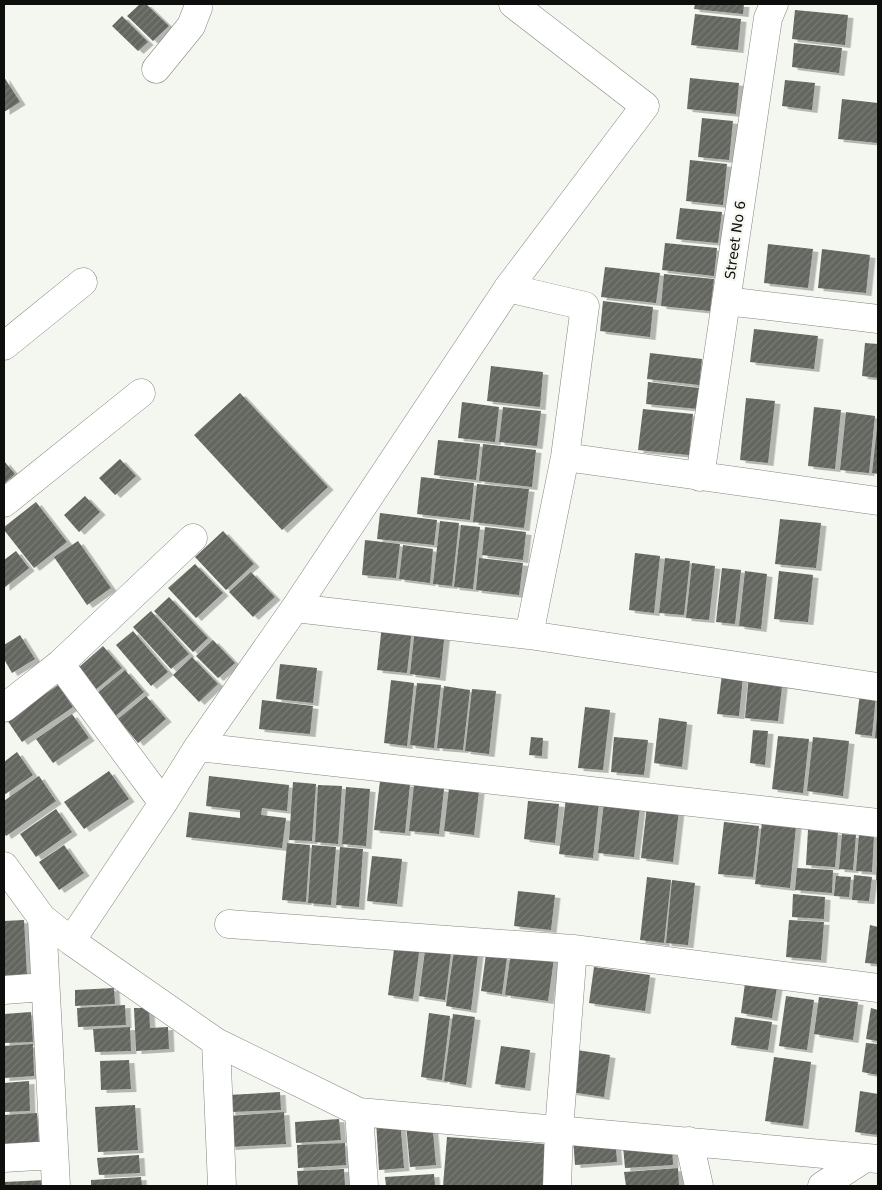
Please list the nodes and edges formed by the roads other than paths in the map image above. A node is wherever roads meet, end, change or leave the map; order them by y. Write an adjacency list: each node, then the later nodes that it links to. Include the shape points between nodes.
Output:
1 (513, 4): 6 (street, via 645,106)
2 (774, 4): 7 (street, Street No 6, via 768,18)
3 (198, 5): 4 (street, via 191,26)
4 (156, 69)
5 (83, 282): 9 (street)
6 (508, 288): 11 (street, via 585,306); 16 (street)
7 (726, 301): 8 (street); 12 (street, Street No 6)
8 (878, 320)
9 (4, 346)
10 (141, 392): 14 (street)
11 (565, 457): 12 (street); 17 (street)
12 (700, 477): 13 (street)
13 (878, 501)
14 (4, 504)
15 (193, 538): 18 (street)
16 (295, 608): 17 (street); 21 (street)
17 (529, 635): 19 (street)
18 (60, 664): 20 (street); 22 (street)
19 (878, 687)
20 (4, 708)
21 (198, 747): 22 (street); 23 (street)
22 (164, 802): 27 (street)
23 (878, 823)
24 (4, 866): 25 (street)
25 (42, 918): 27 (street); 29 (street)
26 (229, 924): 28 (street)
27 (71, 942): 32 (street)
28 (573, 949): 30 (street); 34 (street)
29 (45, 987): 31 (street); 36 (street)
30 (878, 988)
31 (4, 990)
32 (216, 1042): 33 (street); 40 (street)
33 (359, 1112): 34 (street); 41 (street)
34 (558, 1130): 35 (street); 42 (street)
35 (689, 1142): 38 (street); 43 (street)
36 (54, 1155): 37 (street); 39 (street)
37 (4, 1158)
38 (872, 1158): 44 (street)
39 (56, 1186)
40 (222, 1186)
41 (364, 1186)
42 (558, 1186)
43 (699, 1186)
44 (822, 1186)

